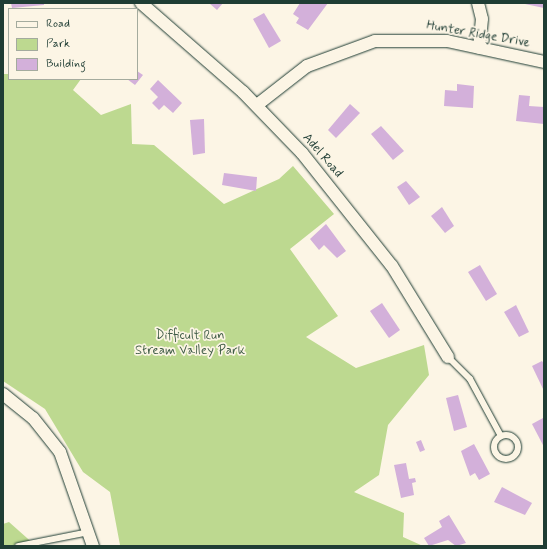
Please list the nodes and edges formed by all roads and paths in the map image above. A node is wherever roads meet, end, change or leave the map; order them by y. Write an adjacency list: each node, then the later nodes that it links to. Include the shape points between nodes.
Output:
1 (141, 3): 5 (street, Adel Road)
2 (478, 3): 3 (street, via 482,19)
3 (479, 48): 4 (street, Hunter Ridge Drive); 5 (street, Hunter Ridge Drive, via 421,39 396,39 354,47 307,66)
4 (544, 62)
5 (257, 106): 6 (street, Adel Road, via 340,197 392,266)
6 (448, 357): 8 (lane, via 470,379)
7 (3, 394): 9 (street, via 33,418 60,452)
8 (500, 436)
9 (88, 532): 10 (lane); 11 (street)
10 (18, 546)
11 (93, 546)

